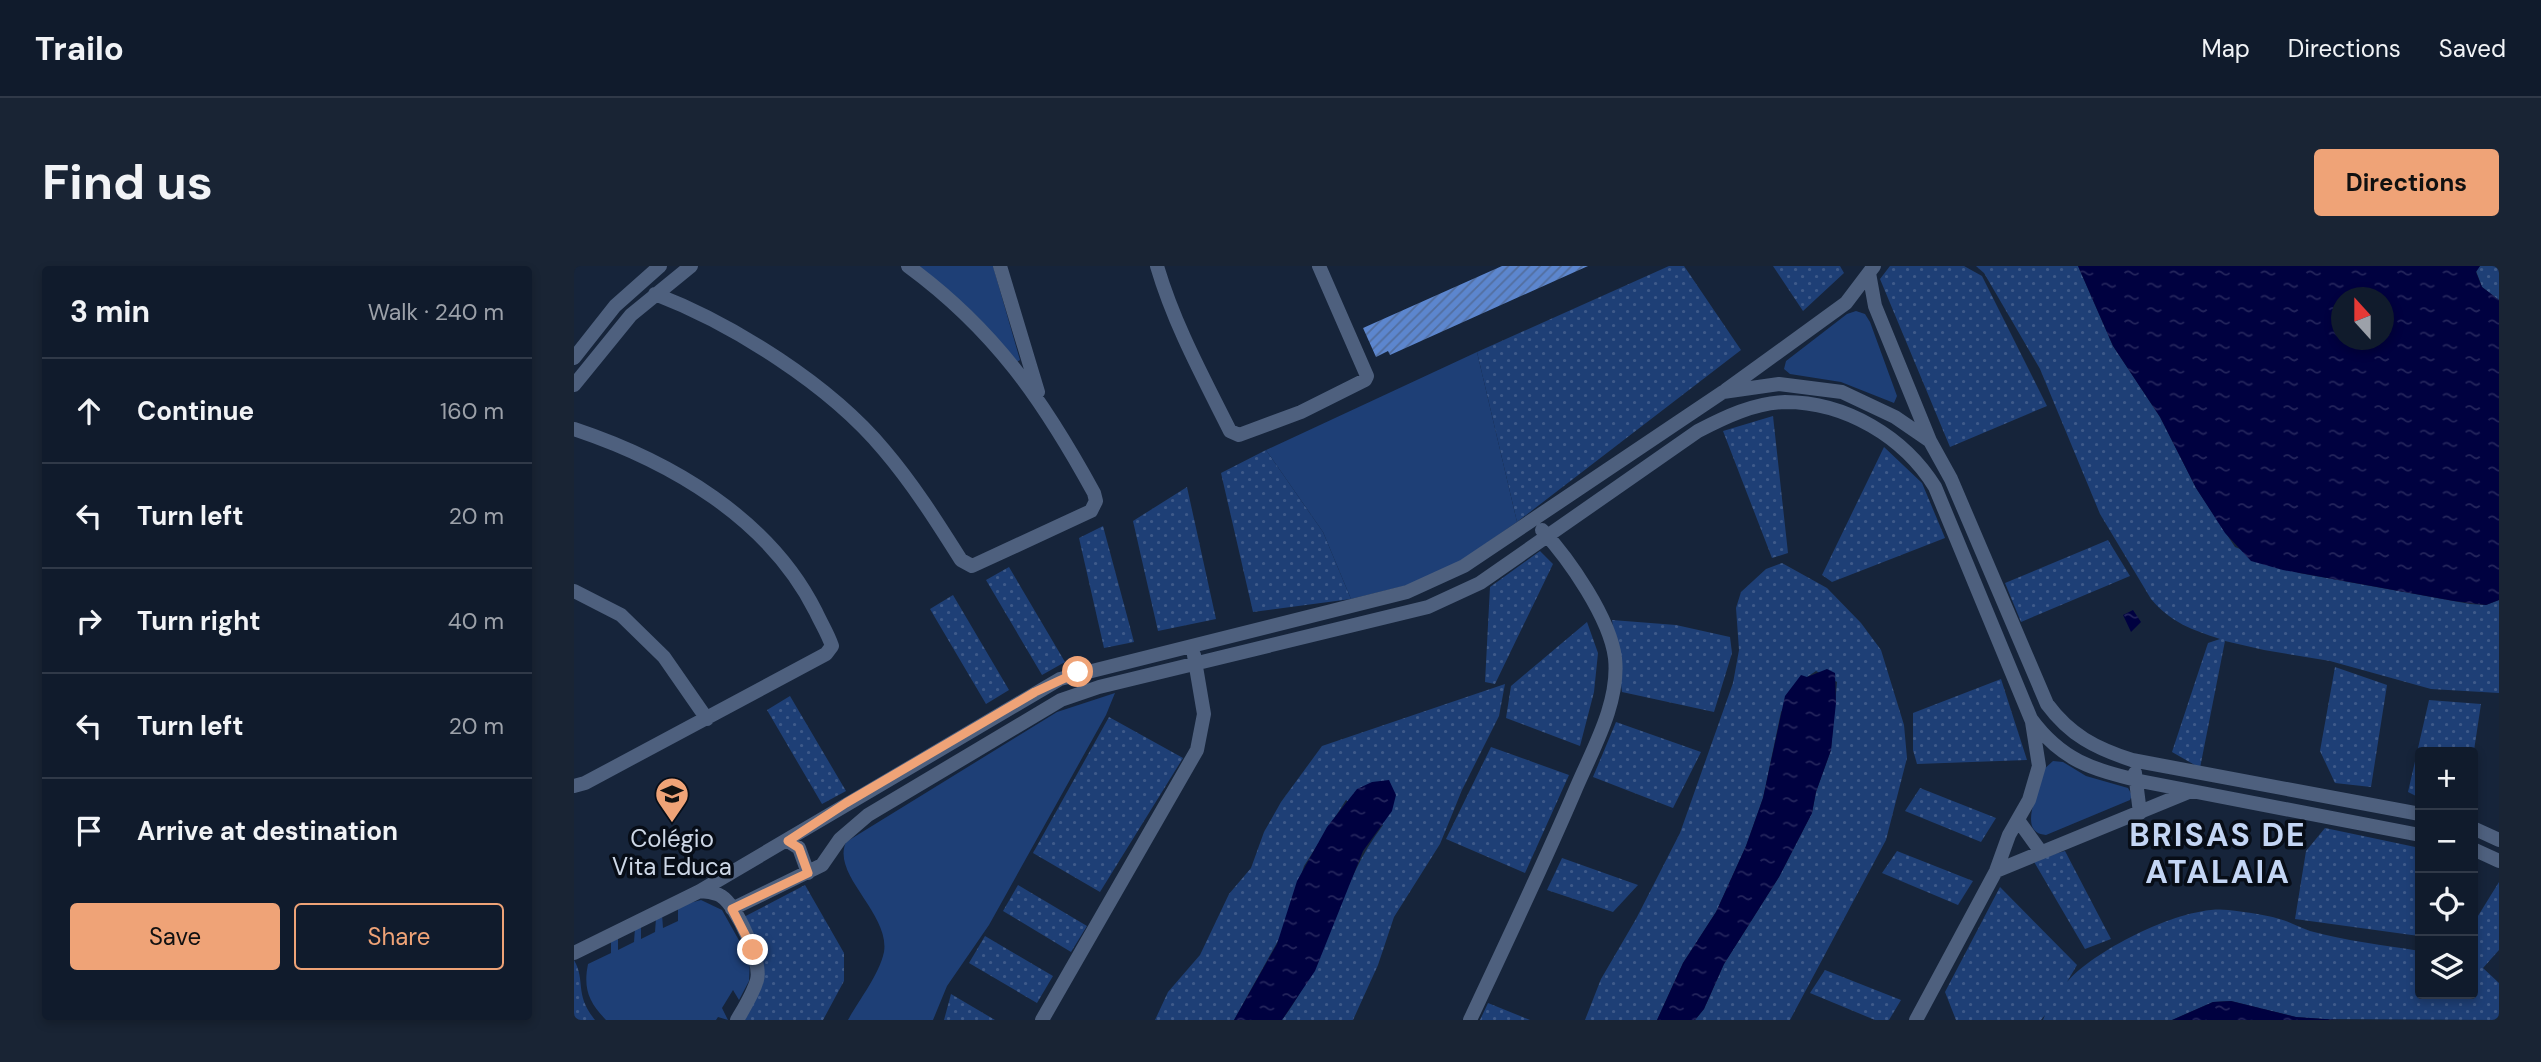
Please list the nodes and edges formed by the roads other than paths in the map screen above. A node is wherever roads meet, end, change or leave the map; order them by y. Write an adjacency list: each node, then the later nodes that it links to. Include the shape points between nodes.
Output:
1 (660, 266): 12 (street, via 615,306)
2 (691, 266): 8 (street)
3 (908, 266): 17 (street, via 986,334)
4 (1000, 266): 17 (street)
5 (1157, 266): 6 (street, via 1196,365 1230,431 1239,435 1301,412 1367,376)
6 (1319, 266)
7 (1872, 270): 9 (street); 10 (street)
8 (654, 295): 14 (street, via 617,331); 17 (street, via 716,323 827,396 883,448 967,564 980,564 1094,506 1094,493)
9 (1846, 303): 10 (street, via 1861,301); 11 (street)
10 (1875, 306): 16 (street)
11 (1773, 356): 13 (street); 15 (street)
12 (574, 358)
13 (1779, 383): 15 (street); 18 (street); 19 (street, via 1842,392)
14 (574, 385)
15 (1723, 392): 23 (street)
16 (1915, 398): 19 (street); 22 (street)
17 (1040, 399)
18 (1785, 402): 21 (street, via 1835,411); 24 (street, via 1730,414 1698,431)
19 (1895, 417): 21 (street); 22 (street)
20 (574, 429): 28 (street, via 673,470 721,503 769,545 807,593 831,642 826,654)
21 (1882, 431): 29 (street, via 1923,468 1935,487)
22 (1930, 441): 30 (street, via 1951,479 2047,704)
23 (1534, 521): 24 (street); 26 (street, via 1464,566 1407,592)
24 (1547, 536): 27 (street, via 1480,583 1427,607); 54 (street, via 1594,603 1607,630 1615,657 1614,688 1604,723 1556,835)
25 (574, 590): 28 (street, via 621,615 639,632 664,657)
26 (1190, 644): 27 (street); 43 (street, via 1060,679)
27 (1198, 663): 48 (street, via 1061,700 868,815 840,839 822,865); 53 (street, via 1204,714 1197,750)
28 (707, 719): 35 (street)
29 (2031, 719): 31 (street); 33 (street)
30 (2081, 739): 31 (street); 32 (street)
31 (2058, 750): 33 (street); 34 (street, via 2095,770)
32 (2132, 760): 34 (street); 38 (street)
33 (2039, 766): 39 (street)
34 (2137, 780): 36 (street); 37 (street)
35 (574, 786)
36 (2191, 791): 37 (street); 41 (street)
37 (2140, 813): 45 (street)
38 (2415, 813)
39 (2018, 820): 45 (street); 47 (street)
40 (2478, 830): 42 (street)
41 (2415, 834)
42 (2499, 840)
43 (788, 841): 48 (street, via 799,848); 49 (street)
44 (2478, 851): 46 (street)
45 (2041, 852): 47 (street)
46 (2499, 861)
47 (1996, 871): 55 (street)
48 (808, 873): 50 (street)
49 (700, 891): 50 (street, via 722,896); 51 (street)
50 (732, 909): 52 (street, via 758,966 757,979)
51 (574, 953)
52 (737, 1020)
53 (1042, 1020)
54 (1470, 1020)
55 (1916, 1020)

